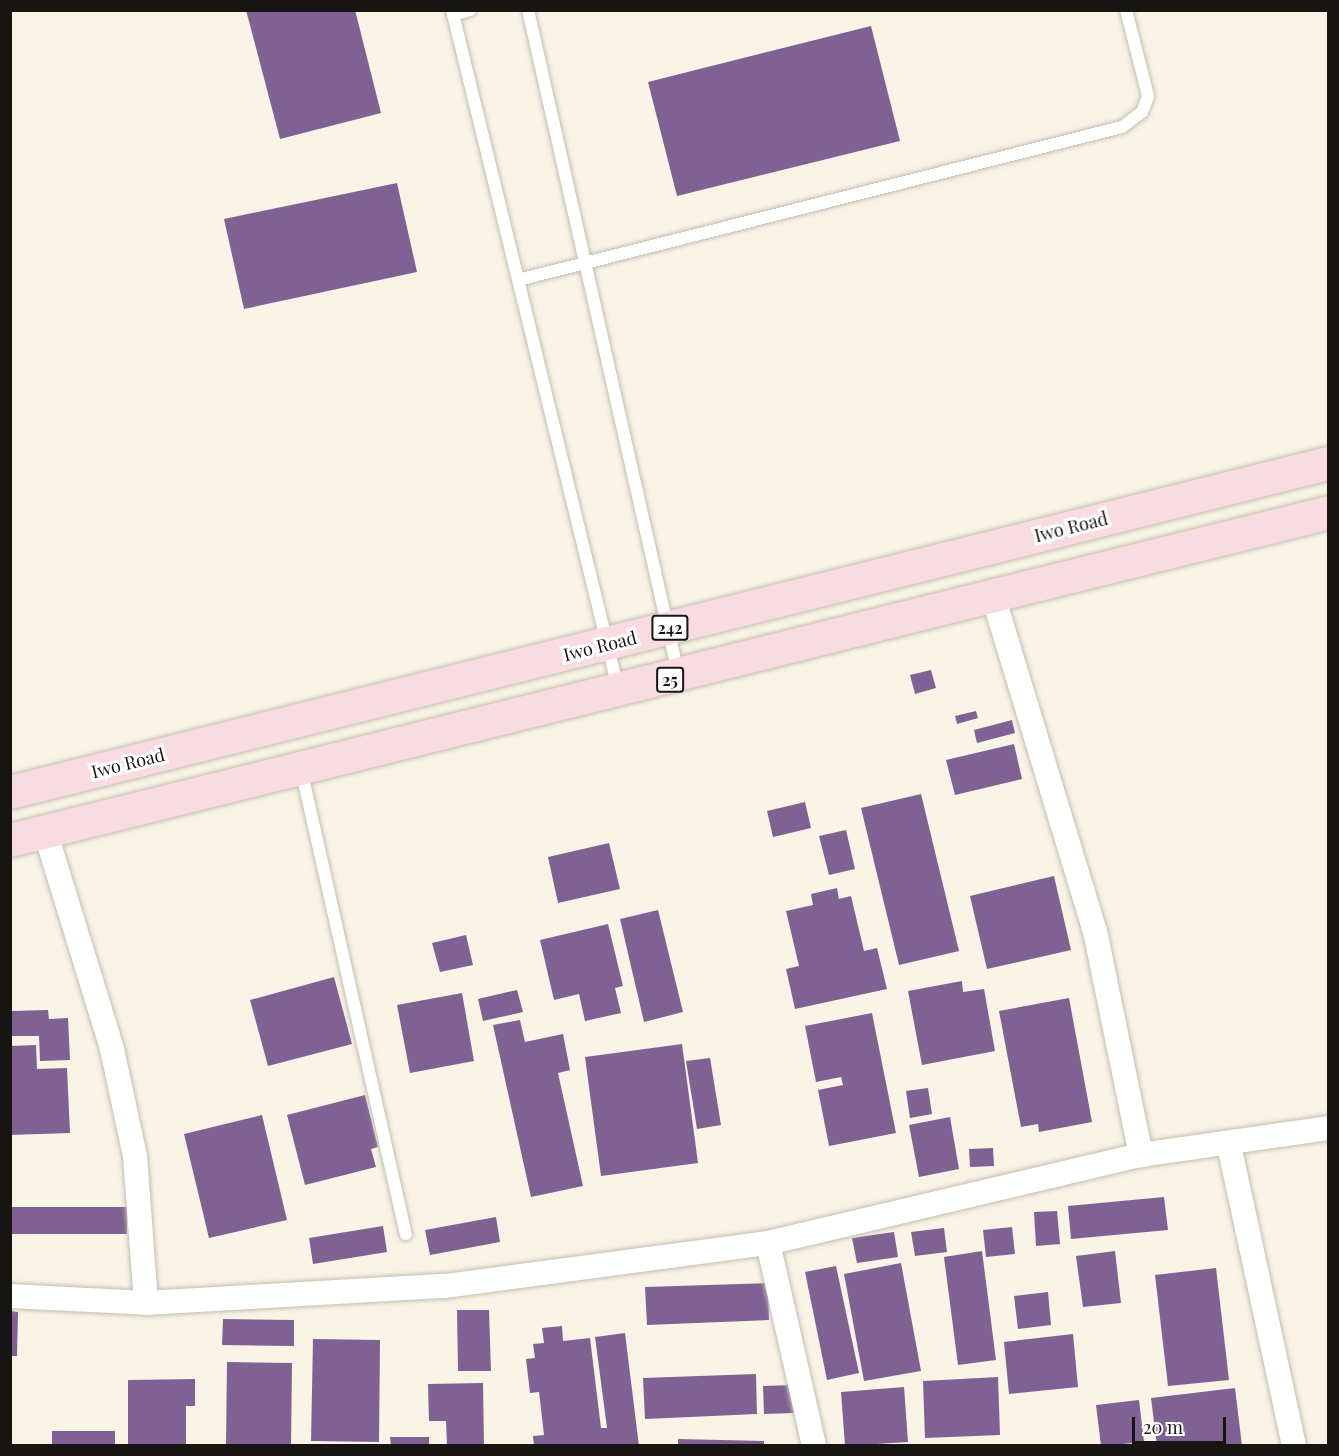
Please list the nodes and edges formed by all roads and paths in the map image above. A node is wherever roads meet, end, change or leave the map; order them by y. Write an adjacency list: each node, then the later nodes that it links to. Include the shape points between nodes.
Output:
1 (470, 10): 4 (lane)
2 (528, 10): 5 (lane)
3 (1126, 10): 5 (lane, via 1148,96 1142,112 1122,128)
4 (453, 13): 6 (lane)
5 (587, 263): 6 (lane); 10 (lane)
6 (522, 279): 11 (lane)
7 (1329, 463): 10 (main road, Iwo Road / 242)
8 (1329, 512): 9 (main road, 25)
9 (993, 596): 12 (main road, 25); 20 (street, via 1095,932)
10 (665, 630): 11 (main road, Iwo Road / 242); 12 (lane)
11 (607, 645): 13 (lane); 15 (main road, Iwo Road / 242)
12 (679, 677): 13 (main road, 25)
13 (619, 693): 14 (main road, 25)
14 (301, 769): 16 (main road, 25); 21 (lane)
15 (10, 792)
16 (45, 831): 17 (main road, 25); 24 (street, via 112,1049 135,1156)
17 (10, 840)
18 (1329, 1128): 19 (street)
19 (1229, 1145): 20 (street); 26 (street)
20 (1141, 1155): 22 (street)
21 (406, 1234)
22 (768, 1243): 24 (street, via 445,1286); 25 (street)
23 (10, 1296): 24 (street)
24 (146, 1303)
25 (814, 1446)
26 (1294, 1446)

